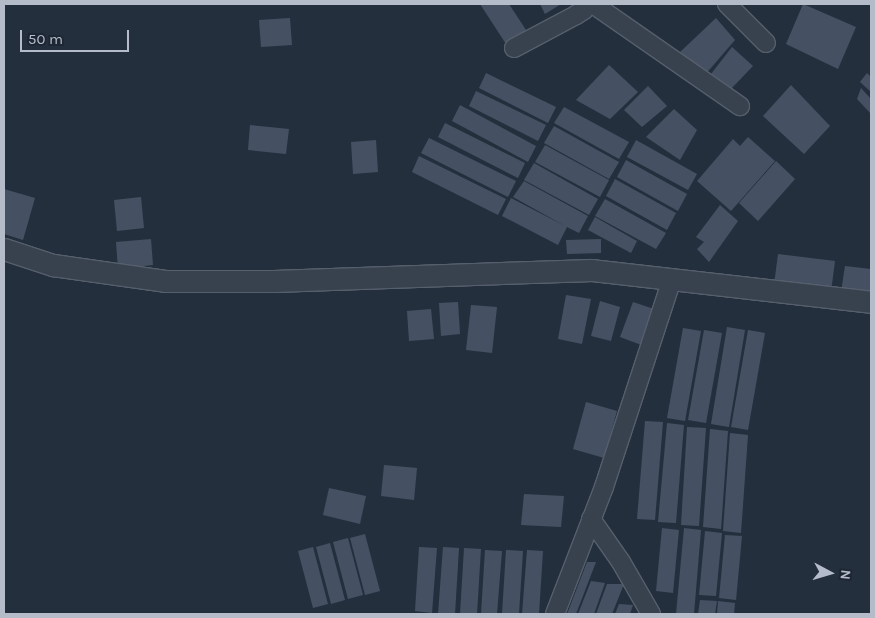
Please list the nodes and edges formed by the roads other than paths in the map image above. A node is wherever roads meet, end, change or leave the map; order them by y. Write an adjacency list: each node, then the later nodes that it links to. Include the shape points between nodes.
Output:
1 (587, 4): 5 (street, via 576,15)
2 (593, 4): 6 (street)
3 (727, 4): 4 (street)
4 (766, 43)
5 (514, 48)
6 (740, 106)
7 (4, 249): 8 (street, via 53,264 165,280 274,281 592,270)
8 (672, 279): 9 (street); 10 (street, via 619,444)
9 (871, 302)
10 (591, 519): 11 (street); 12 (street)
11 (555, 614)
12 (651, 614)

